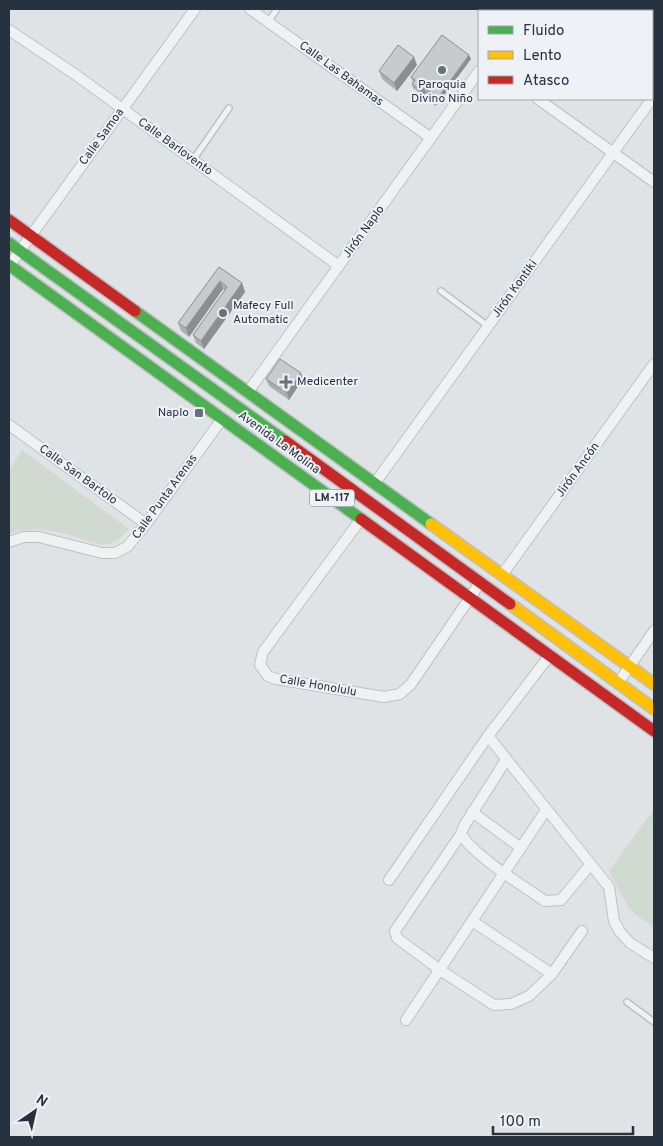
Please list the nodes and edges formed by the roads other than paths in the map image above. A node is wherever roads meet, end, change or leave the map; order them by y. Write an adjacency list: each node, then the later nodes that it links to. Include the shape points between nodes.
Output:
1 (195, 9): 10 (street, Calle Samoa)
2 (250, 9): 4 (street, Calle Las Bahamas)
3 (277, 9): 4 (lane)
4 (268, 22): 11 (street, Calle Las Bahamas)
5 (9, 30): 10 (street, Calle Barlovento)
6 (478, 72): 11 (street, Jirón Naplo)
7 (539, 100): 12 (street)
8 (651, 100): 12 (street, Jirón Kontiki)
9 (229, 108): 13 (lane)
10 (122, 109): 13 (street, Calle Barlovento); 16 (street, Calle Samoa)
11 (431, 138): 20 (street, Jirón Naplo)
12 (613, 152): 14 (street); 22 (street, Jirón Kontiki)
13 (193, 160): 20 (street, Calle Barlovento)
14 (654, 182)
15 (9, 220): 16 (main road, Avenida La Molina / LM-117)
16 (31, 235): 18 (street, Calle Samoa); 24 (main road, Avenida La Molina / LM-117)
17 (9, 243): 18 (main road, Avenida La Molina / LM-117)
18 (20, 251): 19 (street, Calle Samoa); 32 (main road, Avenida La Molina / LM-117)
19 (9, 265): 25 (main road, Avenida La Molina / LM-117)
20 (340, 266): 24 (street, Jirón Naplo)
21 (441, 291): 22 (lane)
22 (488, 326): 27 (street, Jirón Kontiki)
23 (654, 364): 31 (street, Jirón Ancón)
24 (248, 392): 27 (main road, Avenida La Molina / LM-117)
25 (222, 419): 28 (main road, Avenida La Molina / LM-117); 29 (street, Calle Punta Arenas)
26 (9, 425): 29 (street, Calle San Bartolo)
27 (375, 483): 31 (main road, Avenida La Molina / LM-117)
28 (361, 519): 33 (main road, Avenida La Molina / LM-117); 33 (street, Calle Honolulu, via 263,652 260,660 264,673 285,681 395,696 408,688)
29 (146, 524): 30 (street, Calle Punta Arenas, via 127,547 108,554 39,537)
30 (9, 542)
31 (502, 575): 36 (main road, Avenida La Molina / LM-117)
32 (480, 583): 33 (street); 37 (main road, Avenida La Molina / LM-117)
33 (470, 598): 35 (main road, Avenida La Molina / LM-117)
34 (654, 631): 36 (street)
35 (550, 655): 40 (main road, Avenida La Molina / LM-117); 41 (street)
36 (630, 666): 37 (street); 38 (main road, Avenida La Molina / LM-117)
37 (618, 683): 39 (main road, Avenida La Molina / LM-117)
38 (654, 684)
39 (654, 709)
40 (654, 731)
41 (488, 736): 42 (street); 49 (street)
42 (506, 760): 43 (street); 44 (street)
43 (546, 810): 46 (street); 47 (street)
44 (472, 812): 45 (street); 46 (street)
45 (461, 834): 48 (street, via 466,842); 53 (street, via 395,931 398,938)
46 (521, 848): 48 (street)
47 (590, 865): 48 (street, via 561,900 553,901 544,901); 52 (street, via 609,887 614,921 620,932 630,943)
48 (505, 873): 50 (street)
49 (389, 880)
50 (472, 921): 53 (street); 54 (street)
51 (582, 931): 54 (street)
52 (654, 958)
53 (440, 970): 54 (street, via 494,1005 511,1004 529,996); 56 (street)
54 (552, 974)
55 (627, 1002): 57 (lane)
56 (406, 1020)
57 (654, 1022)

